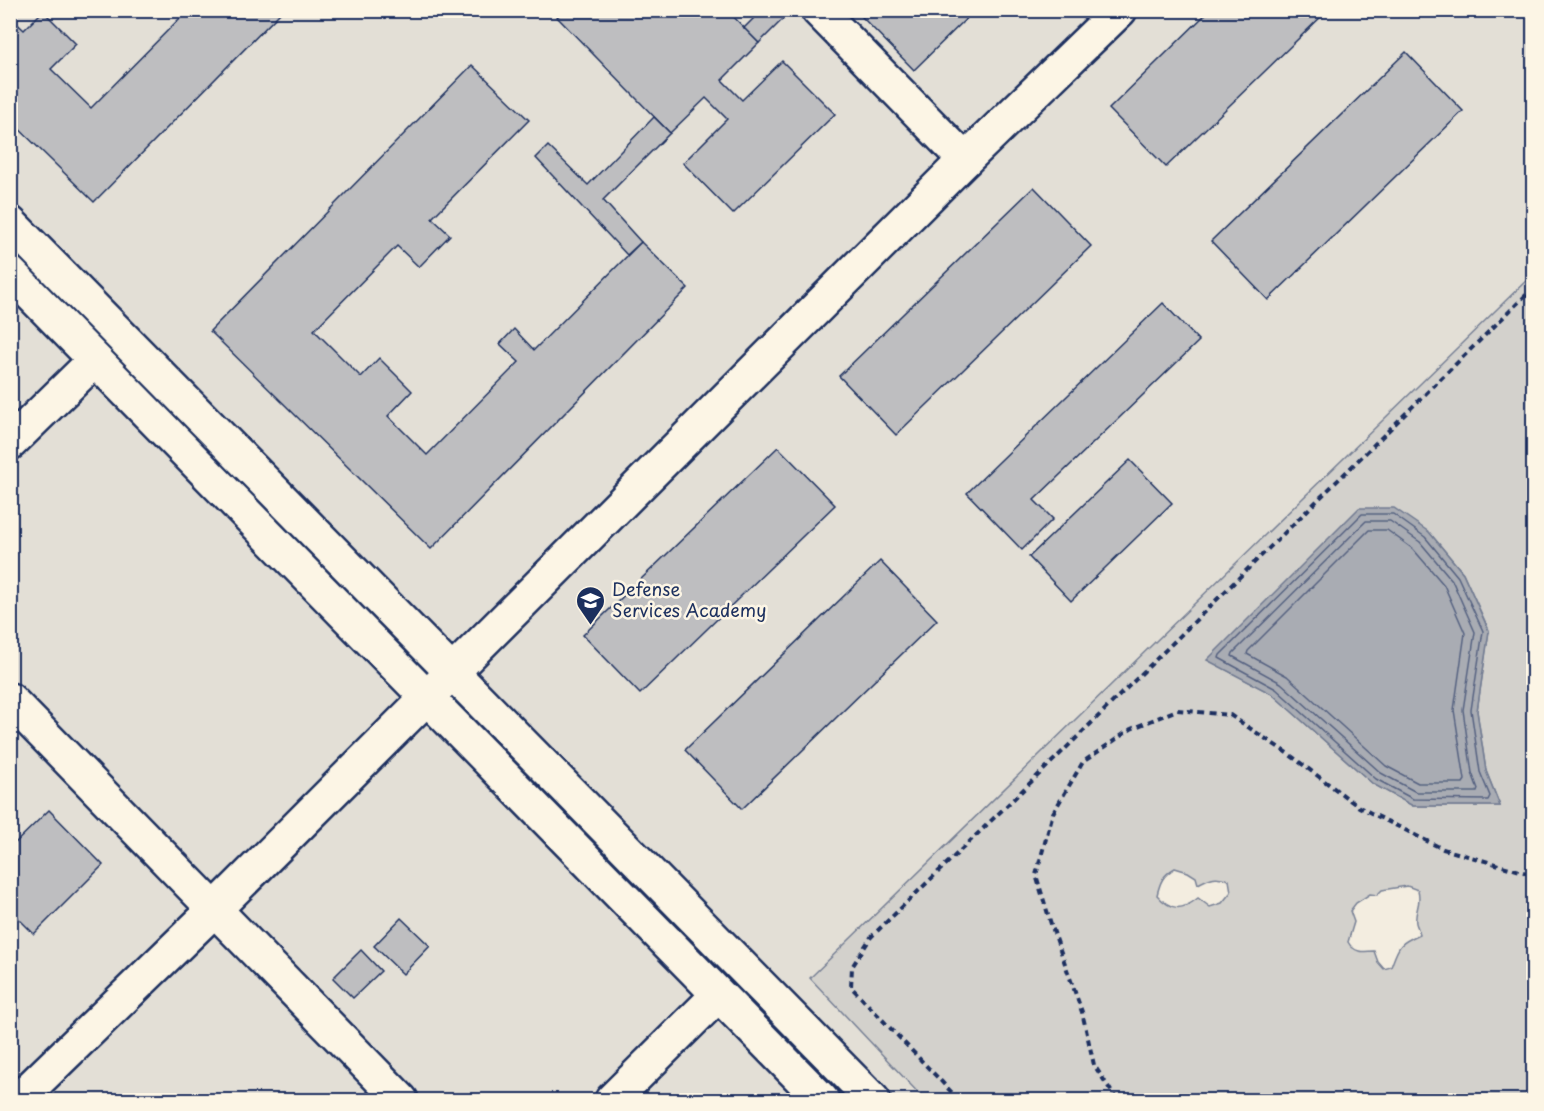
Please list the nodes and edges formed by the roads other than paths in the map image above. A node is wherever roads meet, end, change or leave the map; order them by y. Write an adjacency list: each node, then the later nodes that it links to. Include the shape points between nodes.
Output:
1 (818, 10): 3 (street)
2 (1120, 10): 3 (street)
3 (965, 160): 8 (street)
4 (10, 223): 8 (street)
5 (10, 273): 6 (street)
6 (95, 360): 7 (street); 9 (street)
7 (10, 443)
8 (451, 672): 9 (street); 17 (street)
9 (426, 697): 11 (street); 12 (street)
10 (10, 700): 11 (street)
11 (215, 909): 13 (street); 14 (street)
12 (718, 995): 15 (street); 16 (street)
13 (18, 1101)
14 (401, 1101)
15 (612, 1101)
16 (822, 1101)
17 (873, 1101)

